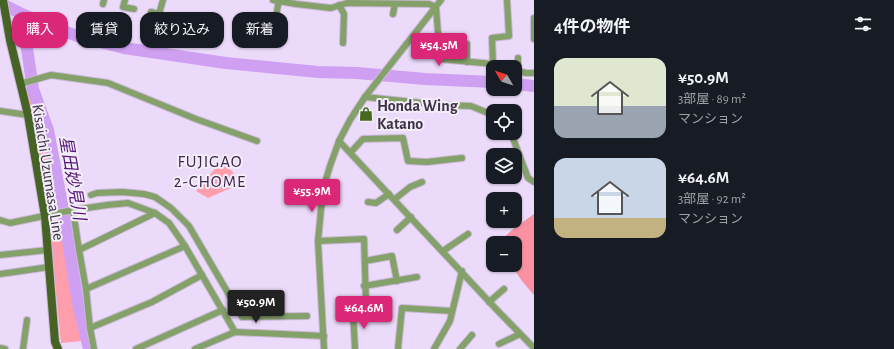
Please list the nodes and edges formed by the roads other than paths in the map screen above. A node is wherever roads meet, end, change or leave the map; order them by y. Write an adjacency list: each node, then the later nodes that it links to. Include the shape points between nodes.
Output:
1 (3, 0): 27 (main road, Kisaichi Uzumasa Line, via 6,25)
2 (124, 0): 13 (street, via 123,7)
3 (163, 0): 14 (street)
4 (328, 0): 11 (street)
5 (441, 0): 12 (street)
6 (507, 0): 22 (street, via 509,36 492,38)
7 (277, 1): 11 (street); 15 (street)
8 (347, 1): 9 (street); 10 (street)
9 (395, 4): 12 (street, via 429,4); 16 (street)
10 (339, 5): 11 (street); 20 (street, via 344,14)
11 (326, 7)
12 (436, 7): 23 (street, via 440,59); 28 (street)
13 (134, 9)
14 (160, 12)
15 (276, 12)
16 (393, 14)
17 (534, 18): 18 (street)
18 (532, 26): 19 (street)
19 (534, 39)
20 (343, 43)
21 (467, 44): 23 (street)
22 (493, 60)
23 (467, 62): 24 (street)
24 (486, 63)
25 (522, 72): 26 (street)
26 (534, 73)
27 (24, 83): 31 (main road, Kisaichi Uzumasa Line); 33 (street, via 51,75 108,83)
28 (366, 96): 30 (street, via 471,106); 34 (street)
29 (0, 110): 31 (street)
30 (486, 113)
31 (28, 115): 45 (main road, Kisaichi Uzumasa Line)
32 (513, 140): 38 (street, via 528,178)
33 (257, 141)
34 (340, 141): 35 (street); 50 (street, via 323,189)
35 (351, 152): 36 (street, via 363,139 403,138 408,161 427,162); 39 (street)
36 (462, 158)
37 (422, 182): 41 (street, via 410,187)
38 (534, 182)
39 (389, 194): 41 (street); 42 (street, via 376,203)
40 (91, 195): 71 (street, via 122,192 144,194 155,197 171,208 189,226 242,317)
41 (395, 199): 46 (street)
42 (368, 202)
43 (73, 210): 44 (street, via 128,204); 45 (street); 53 (street)
44 (155, 213): 51 (street, via 169,223); 53 (street)
45 (45, 216): 47 (street, via 10,223); 52 (main road, Kisaichi Uzumasa Line)
46 (411, 217): 48 (street); 54 (street)
47 (0, 220)
48 (397, 230)
49 (468, 234): 54 (street)
50 (318, 241): 56 (street, via 364,239); 77 (street)
51 (185, 246): 60 (street); 64 (street)
52 (48, 250): 55 (street); 57 (main road, Kisaichi Uzumasa Line)
53 (78, 250): 64 (street)
54 (443, 251): 58 (street)
55 (0, 255)
56 (365, 261): 62 (street, via 392,256); 63 (street)
57 (49, 266): 59 (street); 83 (main road, Kisaichi Uzumasa Line, via 55,342)
58 (462, 271): 67 (street); 69 (street)
59 (0, 274)
60 (202, 276): 68 (street); 73 (street, via 152,302)
61 (417, 277): 62 (street)
62 (397, 280): 63 (street)
63 (364, 286): 66 (street)
64 (86, 289): 73 (street)
65 (504, 289): 67 (street)
66 (366, 302)
67 (490, 302): 75 (street)
68 (223, 310): 74 (street); 85 (street)
69 (452, 311): 89 (street, via 402,308); 90 (street, via 450,321)
70 (353, 312): 88 (street)
71 (307, 316)
72 (26, 320): 82 (street)
73 (90, 328): 84 (street)
74 (235, 332): 77 (street); 86 (street)
75 (520, 334): 78 (street); 80 (street)
76 (472, 335): 91 (street)
77 (324, 336): 87 (street)
78 (499, 344)
79 (0, 348): 81 (street)
80 (534, 348)
81 (5, 349)
82 (23, 349)
83 (58, 349)
84 (94, 349)
85 (136, 349)
86 (195, 349)
87 (324, 349)
88 (355, 349)
89 (398, 349)
90 (434, 349)
91 (460, 349)

